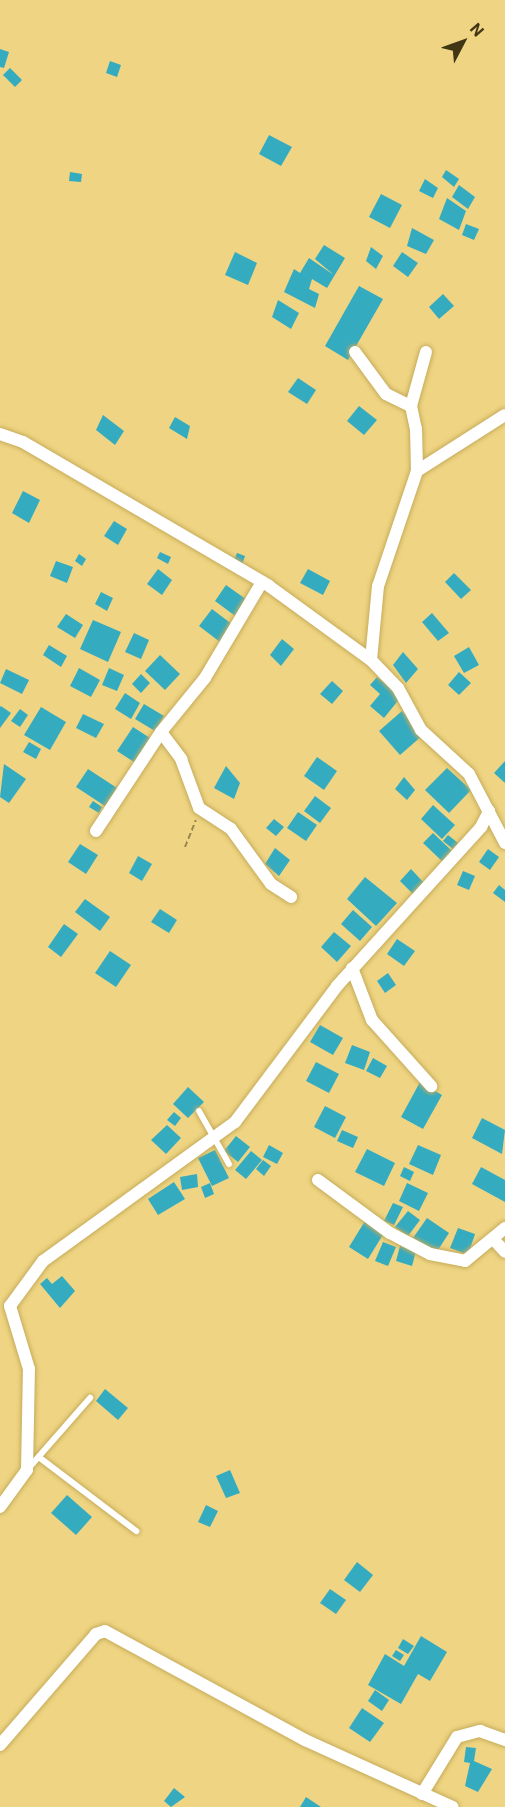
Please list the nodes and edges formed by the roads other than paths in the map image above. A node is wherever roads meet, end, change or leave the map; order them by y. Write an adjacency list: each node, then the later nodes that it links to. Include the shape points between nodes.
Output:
1 (355, 352): 3 (street, via 386,394)
2 (426, 352): 3 (street)
3 (411, 406): 6 (street)
4 (505, 415): 6 (street)
5 (0, 434): 7 (street, via 23,442)
6 (417, 471): 8 (street, via 378,586)
7 (262, 582): 8 (street); 9 (street, via 205,678)
8 (371, 660): 10 (street, via 398,688 422,730 470,774)
9 (161, 732): 11 (street); 13 (street, via 181,759 199,808 231,829 271,884)
10 (489, 812): 12 (street); 14 (street, via 481,827)
11 (96, 831)
12 (505, 843)
13 (291, 897)
14 (352, 968): 15 (street, via 372,1020); 17 (street, via 249,1106)
15 (431, 1086)
16 (199, 1111): 17 (lane)
17 (213, 1136): 18 (lane); 25 (street, via 43,1261 10,1306 29,1369)
18 (229, 1164)
19 (318, 1180): 21 (street, via 390,1233 430,1254 465,1261)
20 (505, 1228): 21 (street)
21 (494, 1240): 22 (street)
22 (505, 1252)
23 (90, 1398): 24 (lane)
24 (40, 1458): 25 (lane); 27 (lane)
25 (27, 1470): 26 (street)
26 (0, 1507)
27 (136, 1531)
28 (505, 1740): 30 (street, via 480,1731 457,1737)
29 (0, 1745): 30 (street, via 96,1634 105,1631 305,1740)
30 (422, 1794): 31 (street)
31 (453, 1807)

